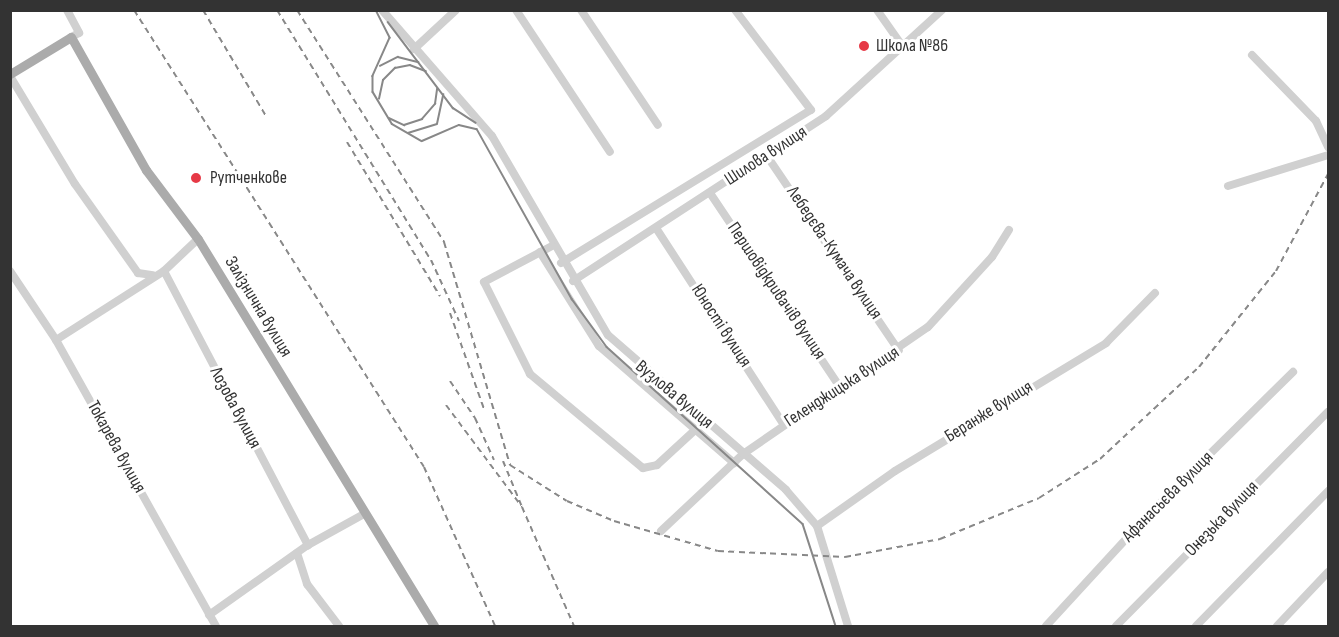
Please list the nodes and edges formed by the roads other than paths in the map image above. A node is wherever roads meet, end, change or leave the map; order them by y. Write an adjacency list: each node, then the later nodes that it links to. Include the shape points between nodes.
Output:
1 (67, 10): 11 (street, Залізнична вулиця, via 79,33)
2 (373, 10): 10 (street, Вузлова вулиця)
3 (382, 10): 10 (street, Вузлова вулиця)
4 (456, 10): 13 (street)
5 (516, 10): 18 (street)
6 (581, 10): 16 (street)
7 (735, 10): 28 (street, Шилова вулиця, via 811,110)
8 (876, 10): 12 (street)
9 (942, 10): 12 (street, Шилова вулиця)
10 (389, 19): 13 (street, Вузлова вулиця)
11 (71, 37): 15 (main road); 25 (main road, Залізнична вулиця, via 146,170)
12 (903, 47): 20 (street, Шилова вулиця, via 826,116)
13 (414, 49): 26 (street, Вузлова вулиця, via 482,122)
14 (1252, 55): 17 (street, via 1316,121)
15 (10, 75): 31 (street, via 75,184 138,273)
16 (658, 125)
17 (1329, 147)
18 (610, 152)
19 (1329, 155): 21 (street)
20 (767, 156): 22 (street, Шилова вулиця); 35 (street, Лебедєва-Кумача вулиця)
21 (1228, 186)
22 (710, 193): 23 (street, Шилова вулиця); 37 (street, Першовідкривачів вулиця)
23 (656, 228): 32 (street, Шилова вулиця); 39 (street, Юності вулиця)
24 (1009, 230): 35 (street, Геленджицька вулиця, via 992,257)
25 (198, 239): 30 (street); 44 (main road, Залізнична вулиця)
26 (552, 246): 27 (street); 28 (street, Вузлова вулиця)
27 (540, 252): 40 (street, via 598,346); 40 (street, via 484,282 530,374 643,468 657,465)
28 (561, 263): 32 (street, Вузлова вулиця)
29 (10, 271): 34 (street, Токарева вулиця)
30 (164, 271): 31 (street); 47 (street, Лозова вулиця)
31 (153, 275): 34 (street)
32 (573, 281): 41 (street, Вузлова вулиця, via 620,348)
33 (1155, 292): 45 (street, Беранже вулиця, via 1106,343 895,471)
34 (56, 340): 50 (street, Токарева вулиця)
35 (899, 351): 37 (street, Геленджицька вулиця)
36 (1293, 372): 55 (street, Афанасьєва вулиця, via 1150,513)
37 (842, 390): 39 (street, Геленджицька вулиця)
38 (1329, 412): 56 (street, Онезька вулиця)
39 (784, 425): 41 (street, Геленджицька вулиця)
40 (694, 430): 42 (street)
41 (743, 454): 42 (street, Геленджицька вулиця); 45 (street, Вузлова вулиця)
42 (734, 463): 46 (street, Геленджицька вулиця)
43 (1329, 491): 57 (street)
44 (364, 514): 47 (street); 53 (main road, Залізнична вулиця)
45 (817, 526): 54 (street)
46 (661, 531)
47 (308, 545): 48 (street)
48 (297, 553): 50 (street); 52 (street, via 307,584)
49 (1329, 572): 58 (street)
50 (209, 615): 51 (street, Токарева вулиця)
51 (216, 627)
52 (339, 627)
53 (434, 627)
54 (848, 627)
55 (1047, 627)
56 (1116, 627)
57 (1196, 627)
58 (1276, 627)

